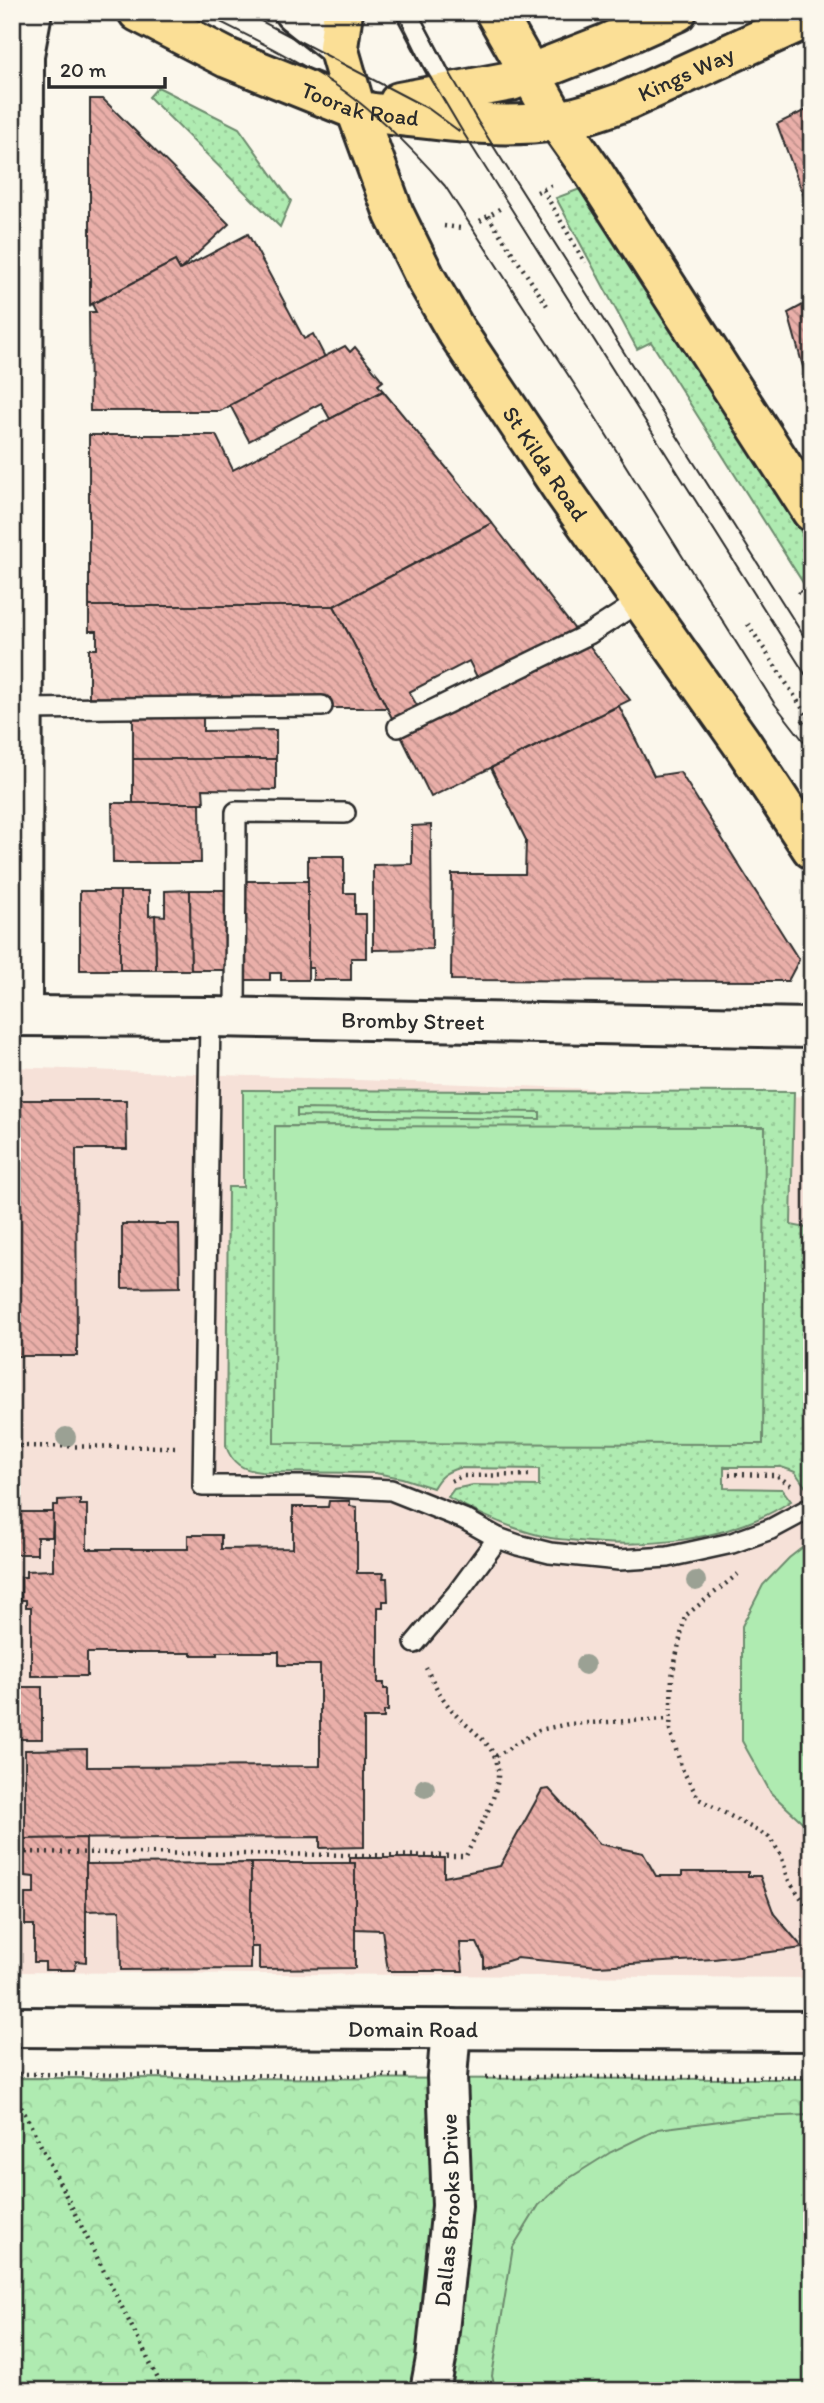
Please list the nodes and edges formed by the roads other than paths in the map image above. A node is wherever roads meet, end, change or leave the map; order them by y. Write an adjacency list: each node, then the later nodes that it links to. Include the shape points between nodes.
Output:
1 (32, 12): 16 (street, via 24,55)
2 (138, 12): 11 (main road, Toorak Road, via 227,58)
3 (294, 12): 8 (street, St Kilda Road)
4 (406, 12): 10 (lane)
5 (495, 12): 9 (main road)
6 (677, 12): 9 (main road)
7 (812, 16): 12 (main road, Kings Way, via 628,100)
8 (341, 30): 11 (main road, St Kilda Road)
9 (529, 75): 10 (main road, via 494,86); 12 (main road)
10 (457, 108): 11 (main road); 12 (main road, via 524,123)
11 (356, 110): 14 (main road, St Kilda Road, via 394,214 455,329)
12 (557, 121): 13 (main road)
13 (812, 512)
14 (640, 601): 17 (lane, via 589,634); 19 (main road, St Kilda Road)
15 (322, 706): 16 (lane)
16 (20, 716): 20 (street)
17 (398, 727)
18 (345, 813): 21 (lane, via 236,812)
19 (812, 849)
20 (17, 1016): 21 (street, Bromby Street)
21 (223, 1017): 22 (street, Bromby Street); 24 (lane, via 203,1486 391,1490)
22 (812, 1028)
23 (812, 1507): 24 (lane, via 732,1543 668,1557 619,1560 550,1553)
24 (498, 1538): 25 (lane)
25 (415, 1643)
26 (12, 2027): 27 (street, Domain Road)
27 (451, 2029): 28 (street, Domain Road); 29 (street, Dallas Brooks Drive, via 447,2077 452,2206)
28 (812, 2031)
29 (430, 2391)

